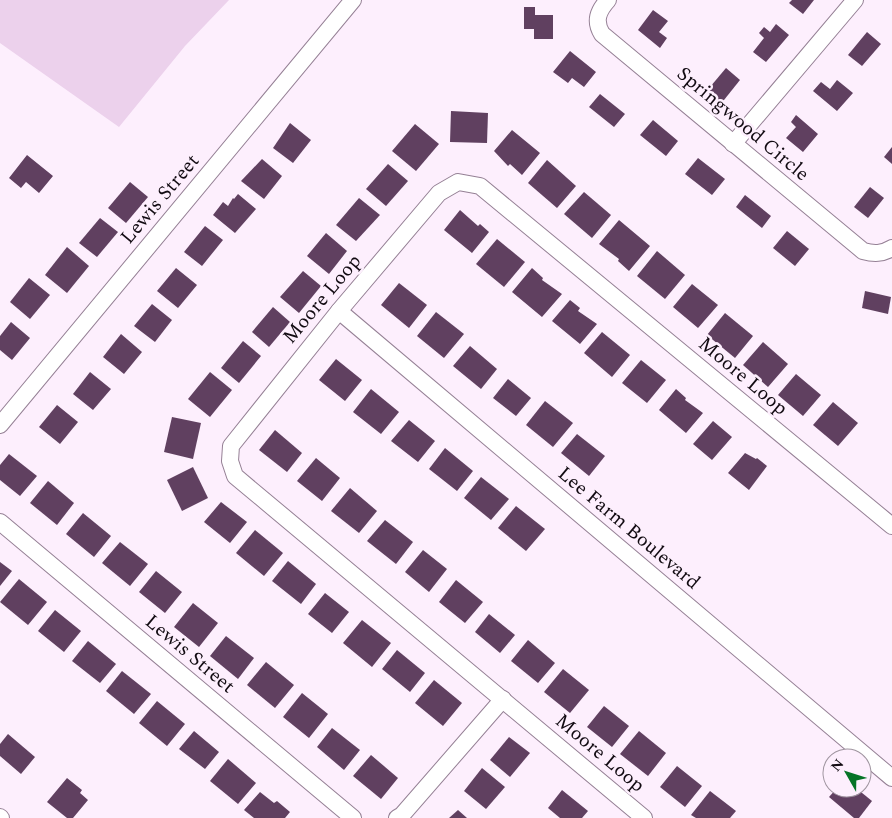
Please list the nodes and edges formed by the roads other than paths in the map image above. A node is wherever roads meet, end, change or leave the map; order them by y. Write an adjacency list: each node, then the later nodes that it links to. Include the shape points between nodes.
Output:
1 (353, 0): 7 (street, Lewis Street)
2 (608, 0): 4 (street, Springwood Circle, via 597,18 602,34)
3 (855, 0): 4 (street)
4 (733, 144): 5 (street, Springwood Circle, via 863,250 884,253)
5 (892, 248)
6 (339, 311): 9 (street, Moore Loop, via 439,193 458,182 480,186); 10 (street, Moore Loop, via 231,446 230,461 235,476); 11 (street, Lee Farm Boulevard)
7 (0, 425)
8 (0, 522): 12 (street, Lewis Street)
9 (892, 526)
10 (502, 700): 13 (street); 14 (street, Moore Loop)
11 (892, 778)
12 (353, 818)
13 (397, 818)
14 (644, 818)

